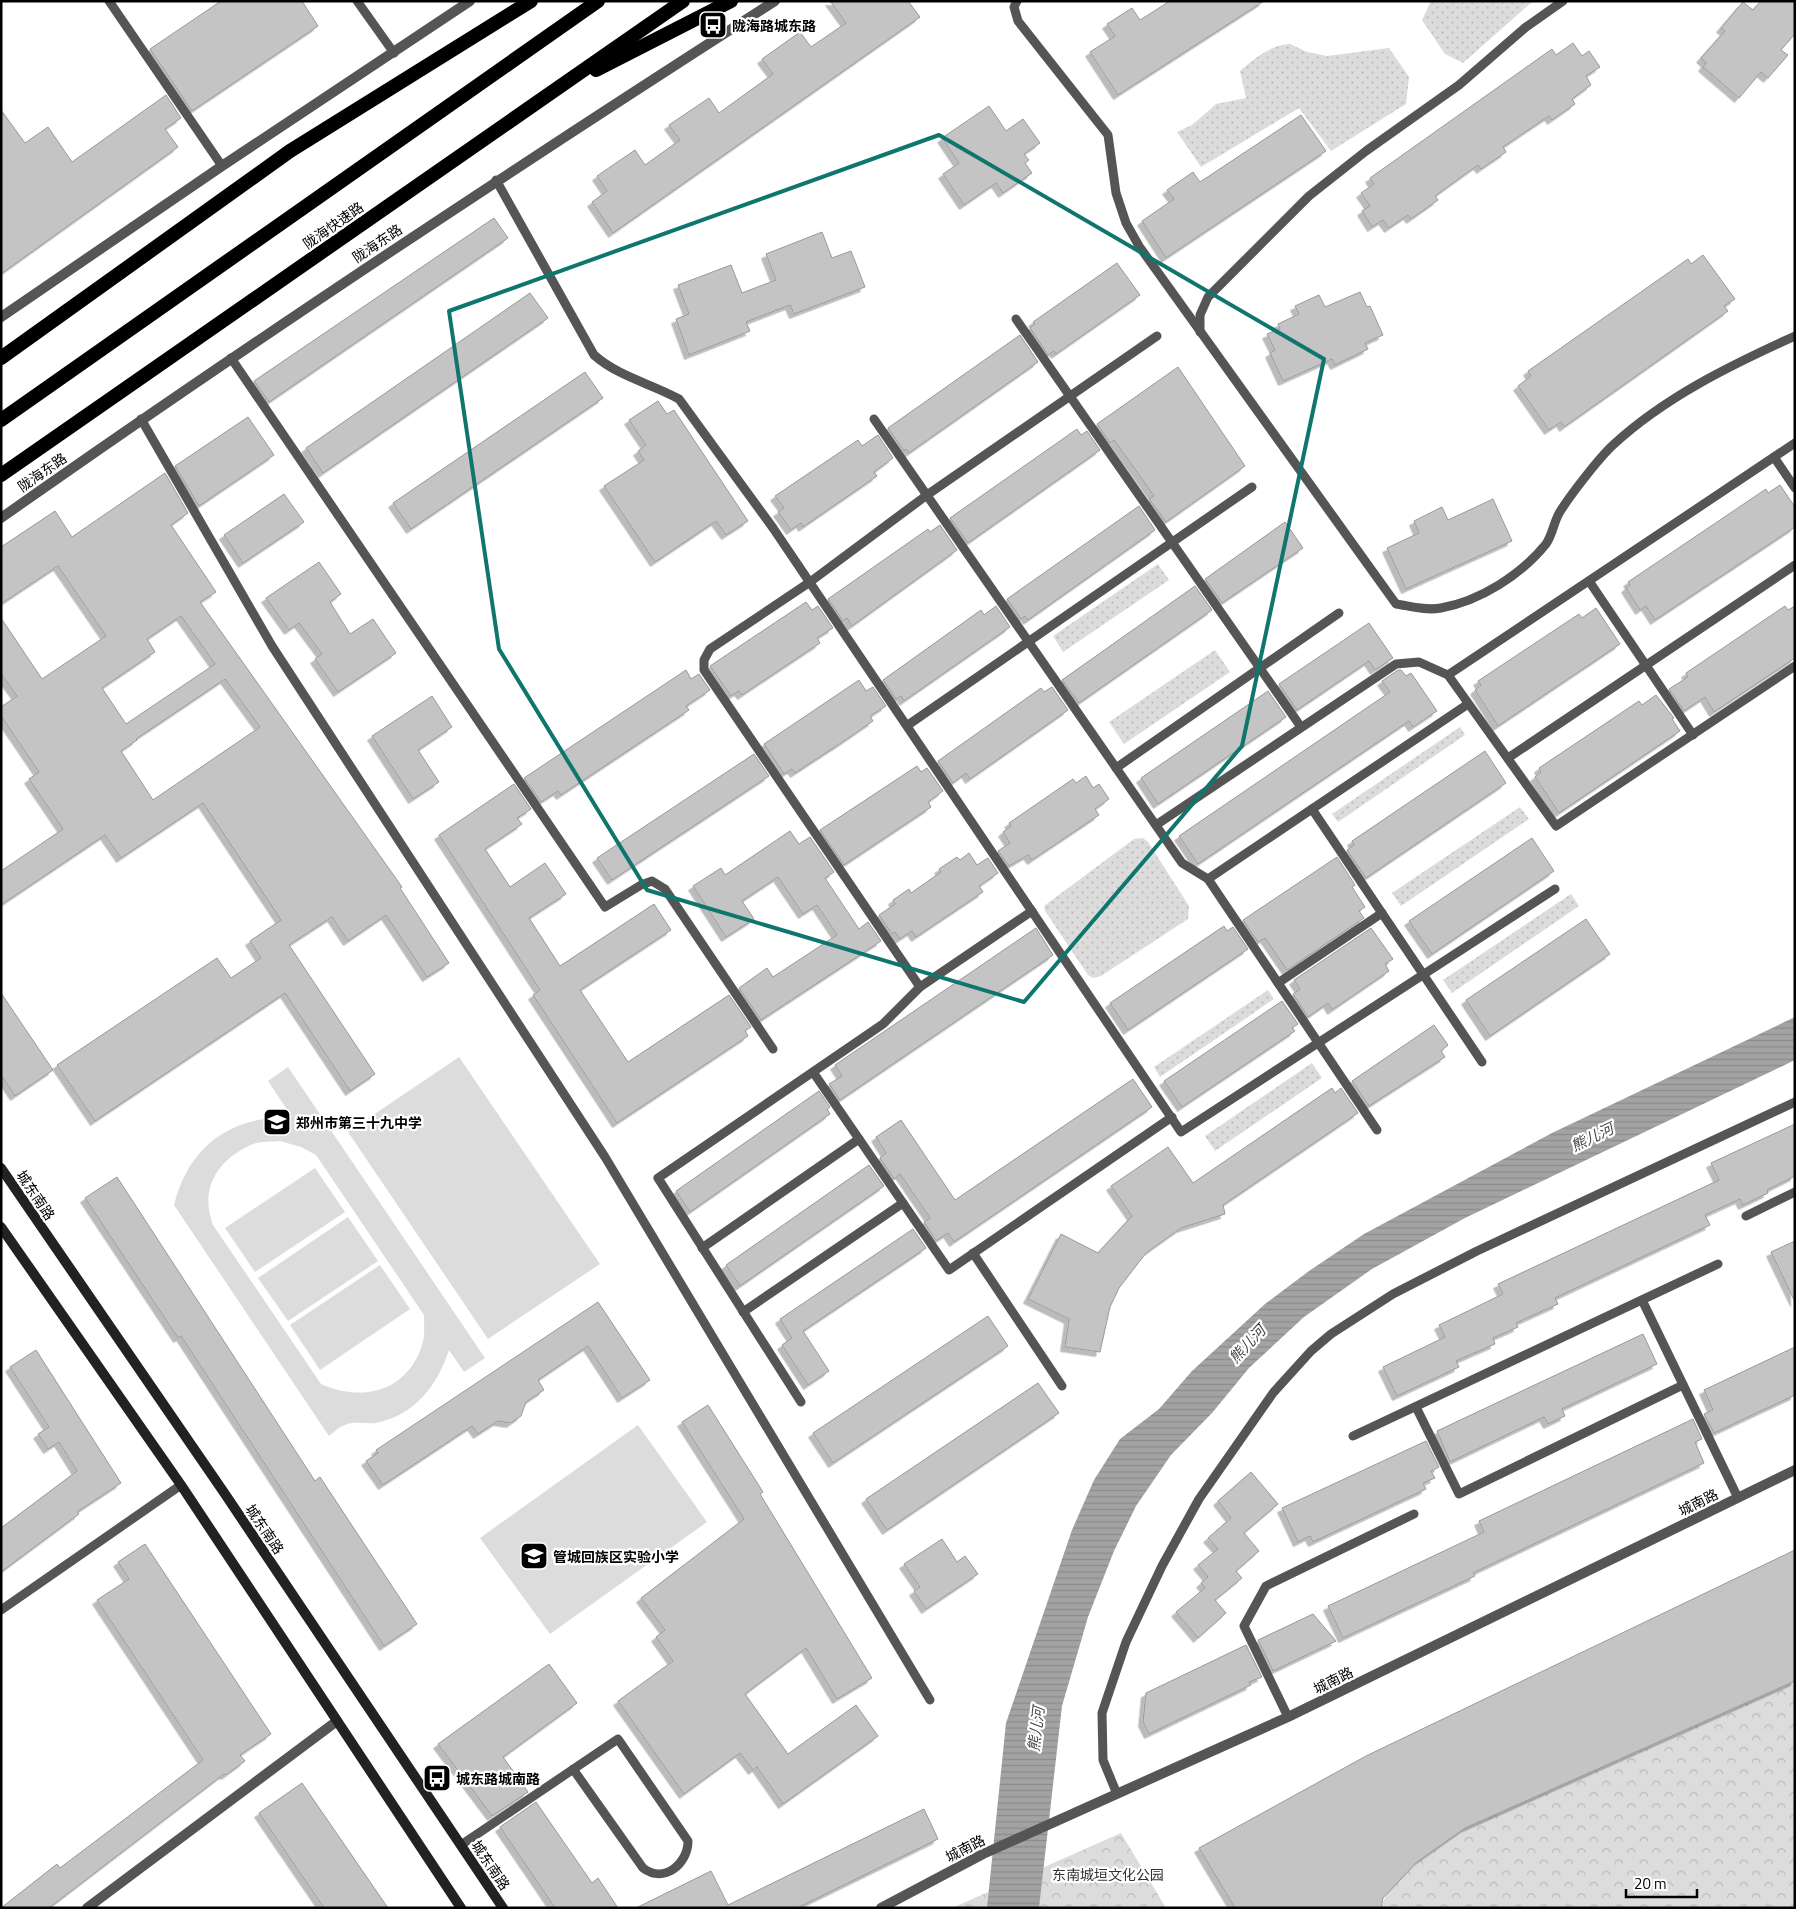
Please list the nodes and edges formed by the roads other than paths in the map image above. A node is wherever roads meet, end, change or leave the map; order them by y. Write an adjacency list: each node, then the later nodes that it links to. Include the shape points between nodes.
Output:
1 (109, 1): 13 (lane)
2 (357, 1): 11 (lane)
3 (470, 1): 11 (street)
4 (598, 1): 25 (highway)
5 (683, 1): 12 (highway, 陇海快速路)
6 (731, 1): 12 (highway)
7 (775, 1): 14 (street, 陇海东路)
8 (1017, 1): 17 (lane, via 1014,7 1018,21 1108,135 1116,193 1126,223)
9 (1563, 1): 17 (lane, via 1526,27 1459,85 1309,196 1208,297 1200,315)
10 (525, 5): 20 (highway, via 290,151)
11 (394, 53): 13 (street)
12 (546, 96): 28 (highway, 陇海快速路)
13 (222, 166): 15 (street)
14 (496, 180): 21 (street, 陇海东路); 36 (lane, via 594,355 609,368 656,386 679,399)
15 (1, 317)
16 (1016, 320): 22 (lane)
17 (1200, 333): 19 (lane, via 1396,604 1423,609 1441,608 1492,589 1522,568 1547,543 1560,510 1612,446 1643,420 1684,393 1745,358)
18 (1157, 336): 22 (lane)
19 (1795, 336)
20 (1, 358)
21 (231, 358): 23 (street, 陇海东路); 59 (lane, via 606,908 652,881 665,889)
22 (1070, 396): 31 (lane); 33 (lane)
23 (142, 419): 32 (street, 陇海东路); 86 (lane, via 272,646 605,1158)
24 (874, 419): 31 (lane)
25 (1, 420)
26 (1795, 443): 27 (lane)
27 (1774, 457): 30 (lane); 35 (lane)
28 (1, 475)
29 (1252, 486): 33 (lane)
30 (1795, 488)
31 (927, 495): 36 (lane); 38 (lane)
32 (1, 518)
33 (1173, 542): 38 (lane); 41 (lane)
34 (1795, 565): 39 (lane)
35 (1589, 581): 39 (lane); 42 (lane)
36 (810, 582): 44 (lane); 57 (lane, via 710,650 704,660 704,670)
37 (1339, 613): 41 (lane)
38 (1030, 641): 44 (lane); 48 (lane)
39 (1646, 666): 46 (lane); 47 (lane)
40 (1795, 666): 46 (lane)
41 (1260, 668): 45 (lane); 48 (lane)
42 (1448, 676): 43 (lane); 45 (lane, via 1420,662 1396,664)
43 (1468, 704): 47 (lane); 49 (lane)
44 (908, 726): 53 (lane)
45 (1301, 728): 50 (lane)
46 (1693, 735): 47 (lane, via 1556,826)
47 (1508, 758)
48 (1116, 768): 50 (lane)
49 (1312, 809): 51 (lane); 54 (lane)
50 (1156, 825): 51 (lane, via 1182,863)
51 (1208, 879): 56 (lane)
52 (1555, 889): 55 (lane)
53 (1032, 911): 57 (lane); 63 (lane)
54 (1382, 913): 55 (lane); 56 (lane)
55 (1423, 974): 58 (lane); 60 (lane)
56 (1278, 983): 58 (lane)
57 (920, 987): 61 (lane, via 883,1024)
58 (1318, 1043): 63 (lane, via 1182,1132); 64 (lane)
59 (773, 1049)
60 (1482, 1062)
61 (813, 1072): 65 (lane); 71 (lane, via 658,1178)
62 (1795, 1102): 90 (lane, via 1477,1251 1393,1294 1331,1334 1311,1351 1273,1393 1199,1499 1126,1642 1102,1713 1103,1760)
63 (1172, 1117): 72 (lane)
64 (1377, 1130)
65 (859, 1139): 68 (lane); 71 (lane)
66 (1, 1168): 91 (main road, 城东南路)
67 (1795, 1192): 69 (lane)
68 (903, 1203): 72 (lane, via 949,1270); 75 (lane)
69 (1746, 1216)
70 (1, 1227): 82 (main road)
71 (702, 1248): 75 (lane)
72 (973, 1253): 77 (lane)
73 (1718, 1264): 74 (lane)
74 (1642, 1300): 76 (lane); 79 (lane)
75 (743, 1312): 78 (lane)
76 (1683, 1385): 79 (lane, via 1459,1494); 83 (lane)
77 (1062, 1386)
78 (801, 1402)
79 (1416, 1407): 80 (lane)
80 (1353, 1436)
81 (1795, 1470): 83 (street, 城南路)
82 (181, 1485): 85 (lane); 88 (main road)
83 (1738, 1498): 87 (street, 城南路)
84 (1414, 1514): 87 (lane, via 1266,1586 1244,1626)
85 (1, 1610)
86 (930, 1700)
87 (1288, 1717): 90 (street, 城南路)
88 (337, 1721): 92 (street); 93 (main road)
89 (573, 1769): 89 (lane, via 618,1739 688,1841 688,1852 680,1863 660,1876 643,1868); 91 (lane)
90 (1117, 1794): 95 (street, 城南路, via 982,1854)
91 (461, 1845): 94 (main road, 城东南路)
92 (87, 1908)
93 (461, 1908)
94 (503, 1908)
95 (882, 1908)

